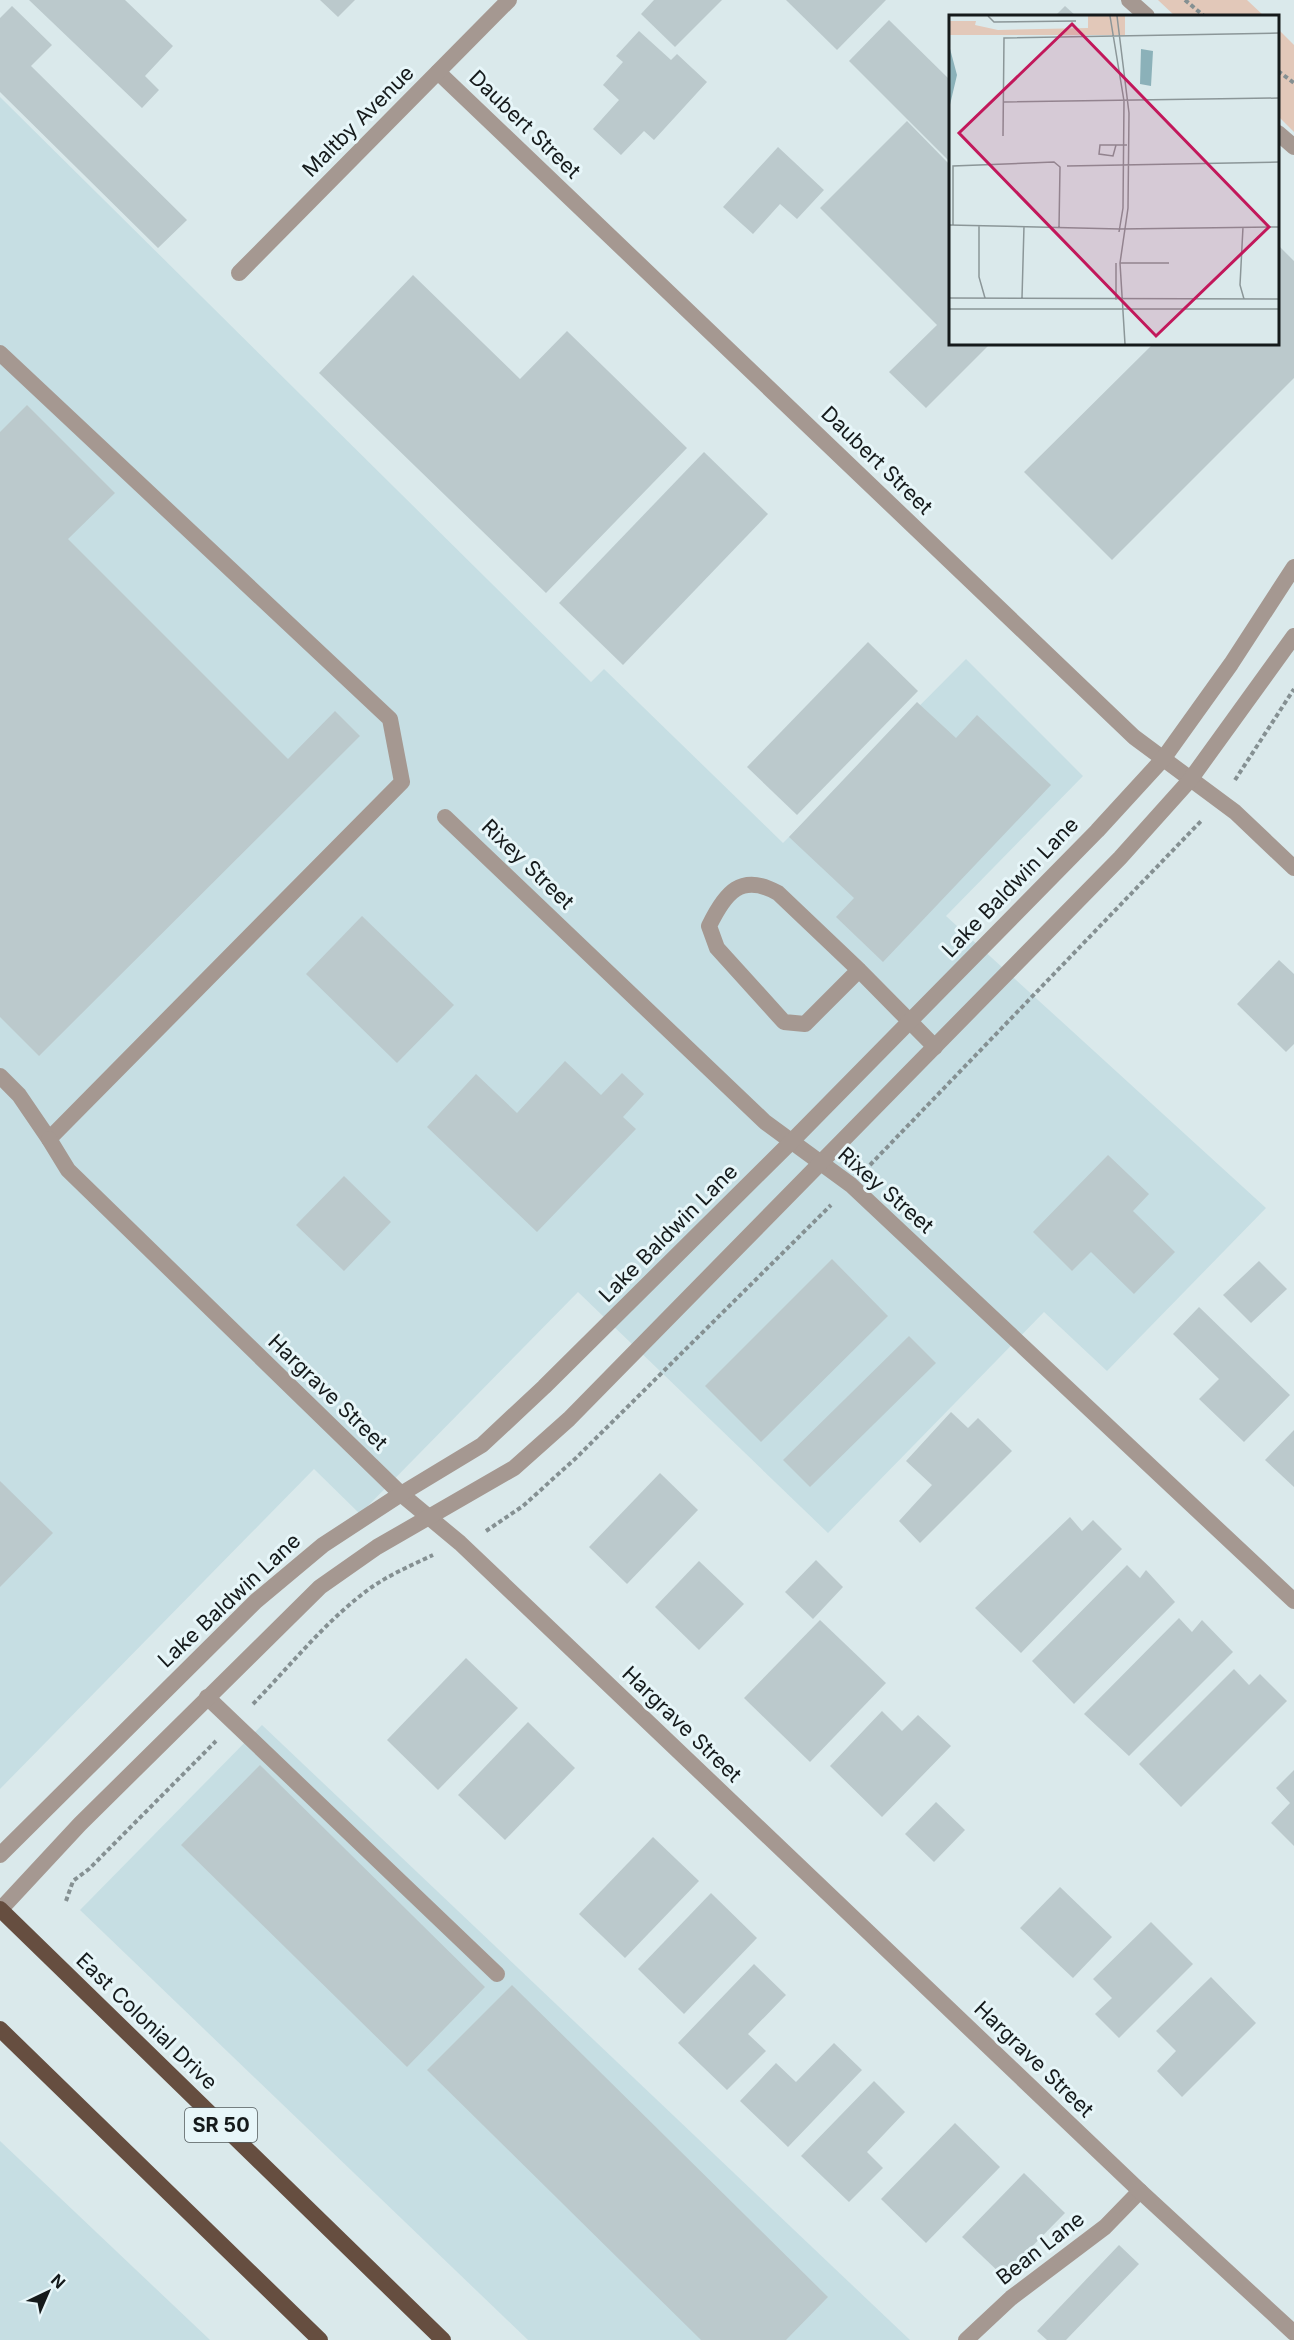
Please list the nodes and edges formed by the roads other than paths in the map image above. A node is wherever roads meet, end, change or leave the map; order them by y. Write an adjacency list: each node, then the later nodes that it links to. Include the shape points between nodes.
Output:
1 (509, 0): 4 (street, Maltby Avenue)
2 (1129, 0): 3 (street)
3 (1146, 15)
4 (438, 72): 7 (street, Maltby Avenue); 11 (street, Daubert Street, via 1134,737)
5 (1279, 134): 6 (street)
6 (1294, 147)
7 (239, 273)
8 (0, 353): 19 (street, via 390,719 402,782)
9 (1294, 567): 11 (street, Lake Baldwin Lane)
10 (1294, 636): 12 (street)
11 (1163, 759): 12 (street, Daubert Street); 16 (street, Lake Baldwin Lane)
12 (1190, 780): 14 (street, Daubert Street, via 1235,812); 17 (street, via 1120,858)
13 (445, 817): 20 (street, Rixey Street, via 765,1122)
14 (1294, 868)
15 (859, 970): 15 (street, via 778,893 764,885 744,884 721,901 709,926 717,948 784,1022 805,1024); 16 (street)
16 (909, 1022): 17 (street); 20 (street, Lake Baldwin Lane)
17 (935, 1047): 21 (street)
18 (0, 1076): 19 (street, Hargrave Street, via 19,1095)
19 (49, 1139): 22 (street, Hargrave Street, via 68,1170)
20 (791, 1142): 21 (street, Rixey Street); 22 (street, Lake Baldwin Lane, via 482,1445)
21 (821, 1163): 23 (street, via 561,1426 513,1468); 24 (street, Rixey Street, via 851,1185)
22 (400, 1494): 23 (street, Hargrave Street); 26 (street, Lake Baldwin Lane, via 322,1545 255,1601)
23 (429, 1517): 25 (street, via 320,1587); 30 (street, Hargrave Street)
24 (1294, 1601)
25 (207, 1697): 27 (street); 28 (street)
26 (0, 1855)
27 (0, 1910): 33 (highway, East Colonial Drive / SR 50)
28 (497, 1974)
29 (0, 2029): 32 (highway)
30 (1140, 2191): 31 (street, Hargrave Street); 34 (street, Bean Lane, via 1105,2227 1011,2298)
31 (1294, 2333)
32 (320, 2340)
33 (443, 2340)
34 (966, 2340)

